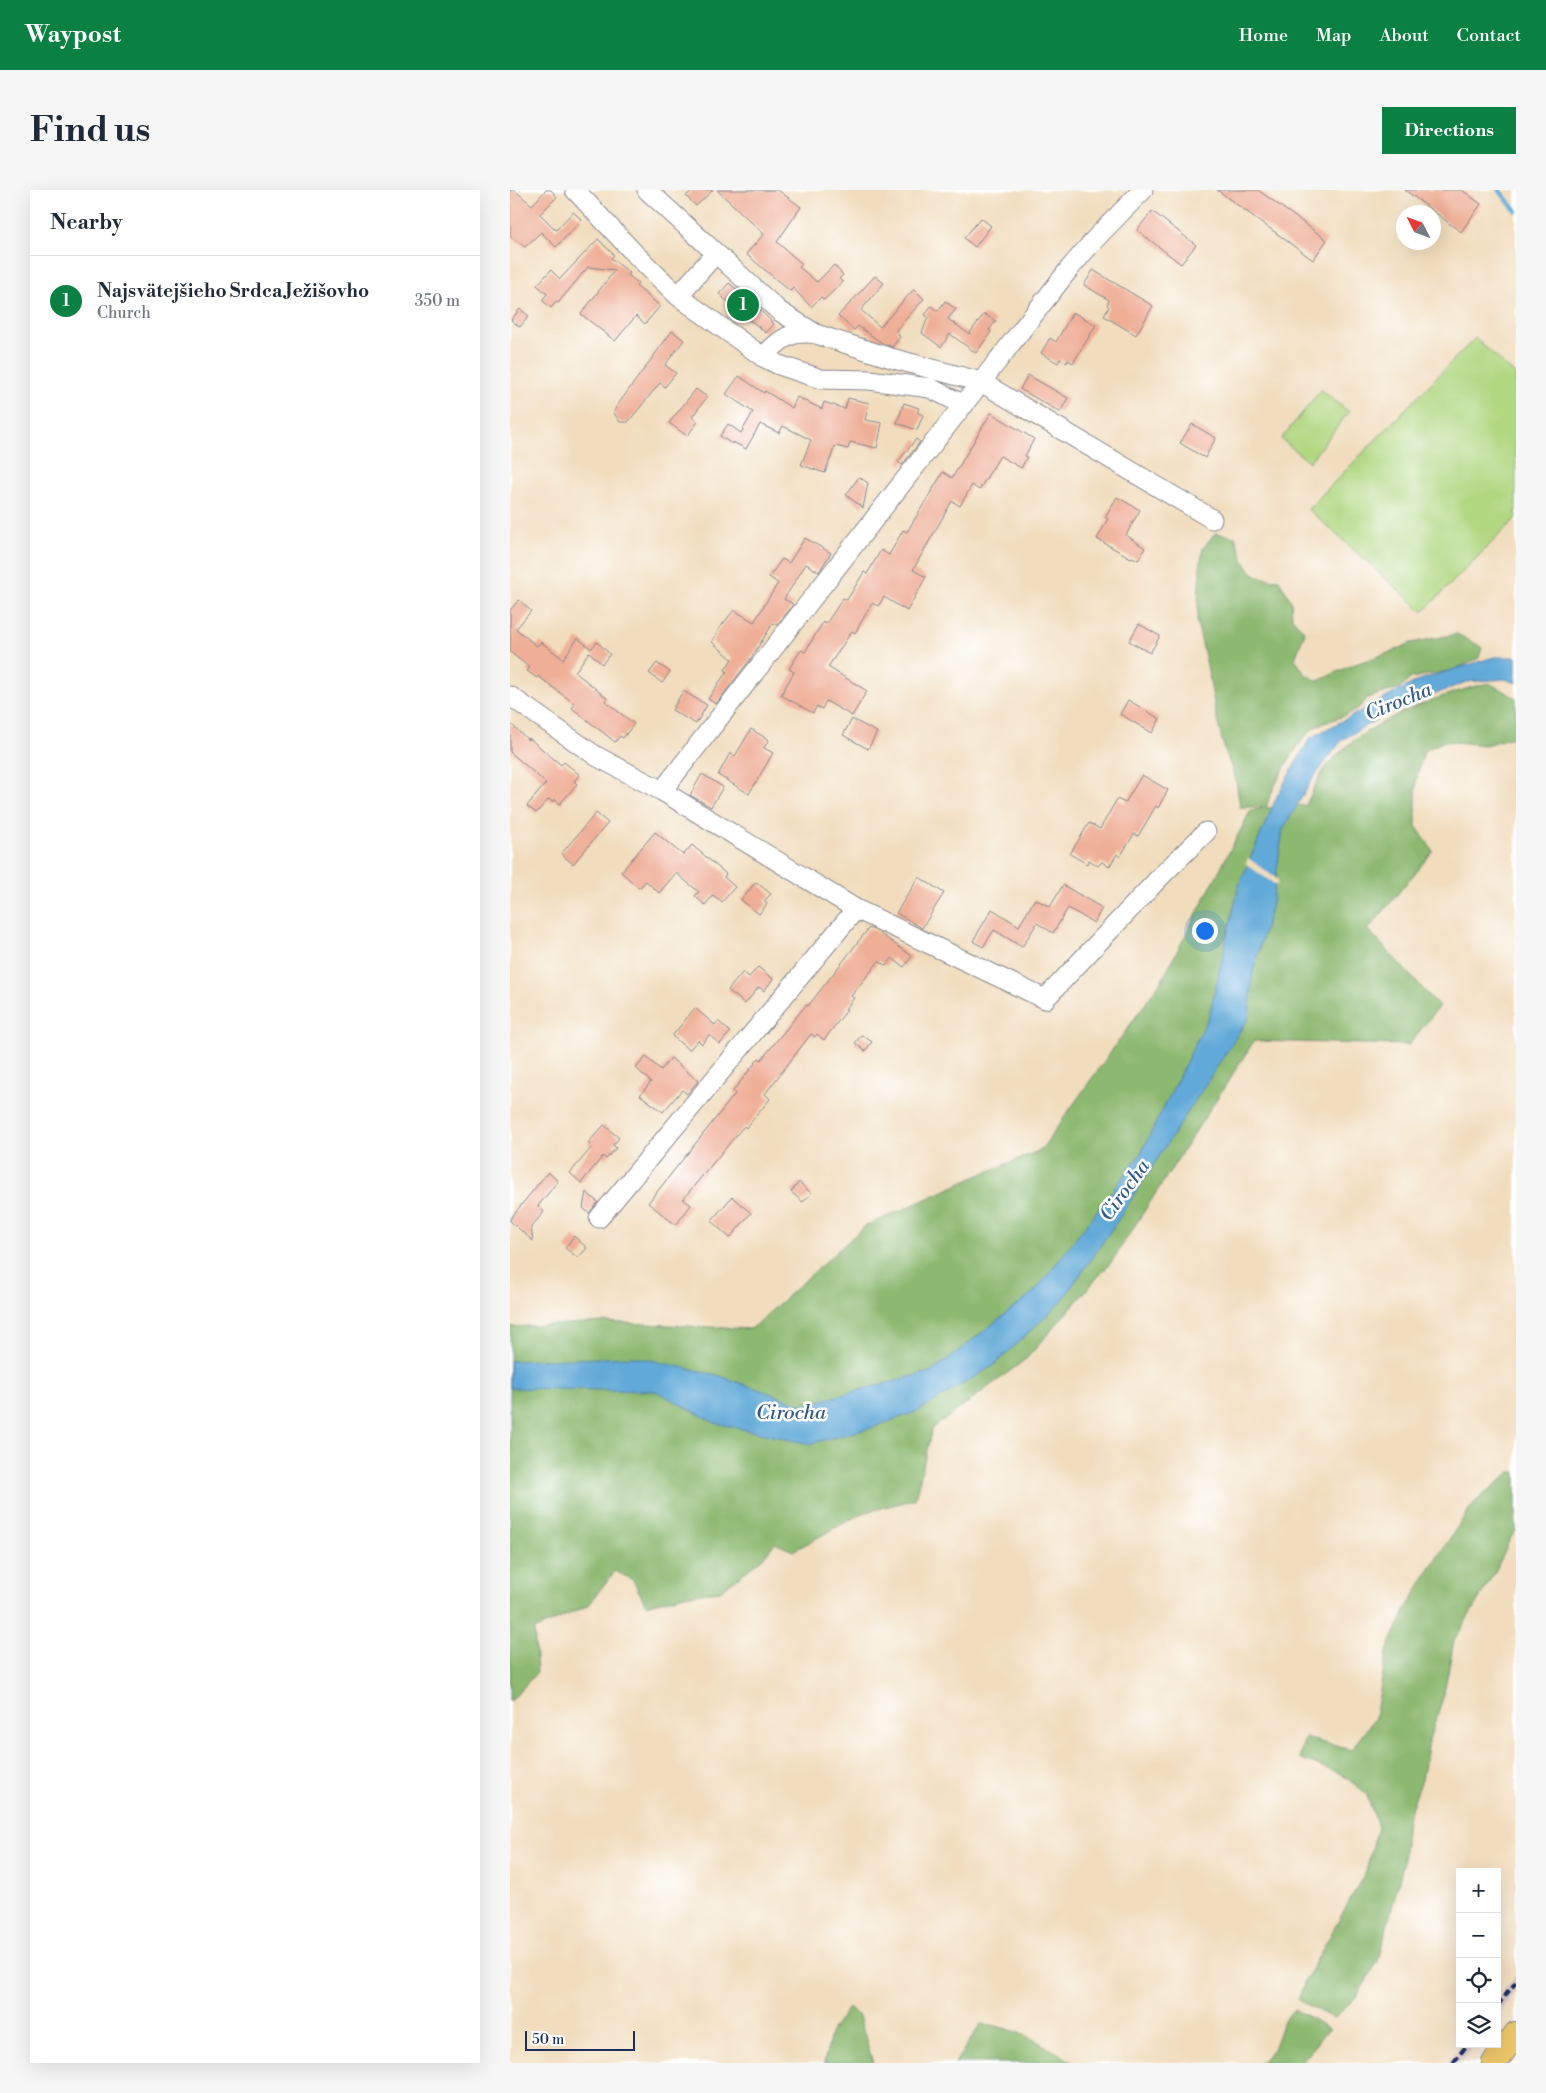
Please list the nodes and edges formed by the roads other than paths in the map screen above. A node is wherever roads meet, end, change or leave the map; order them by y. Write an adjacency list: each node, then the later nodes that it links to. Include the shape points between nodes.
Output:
1 (575, 190): 5 (street)
2 (647, 190): 4 (street)
3 (1143, 190): 8 (street, via 1076,260)
4 (716, 254): 5 (street); 6 (street, via 779,311)
5 (678, 296): 7 (street)
6 (816, 334): 7 (street, via 795,333); 8 (street)
7 (763, 357): 9 (street, via 821,379 869,380 930,388)
8 (981, 382): 9 (street); 10 (street)
9 (964, 405): 12 (street)
10 (1212, 519)
11 (510, 696): 12 (street, via 596,756)
12 (662, 791): 14 (street)
13 (1206, 832): 14 (street, via 1045,999)
14 (856, 909): 15 (street)
15 (599, 1218)
16 (1516, 2034): 17 (main road)
17 (1494, 2063)

